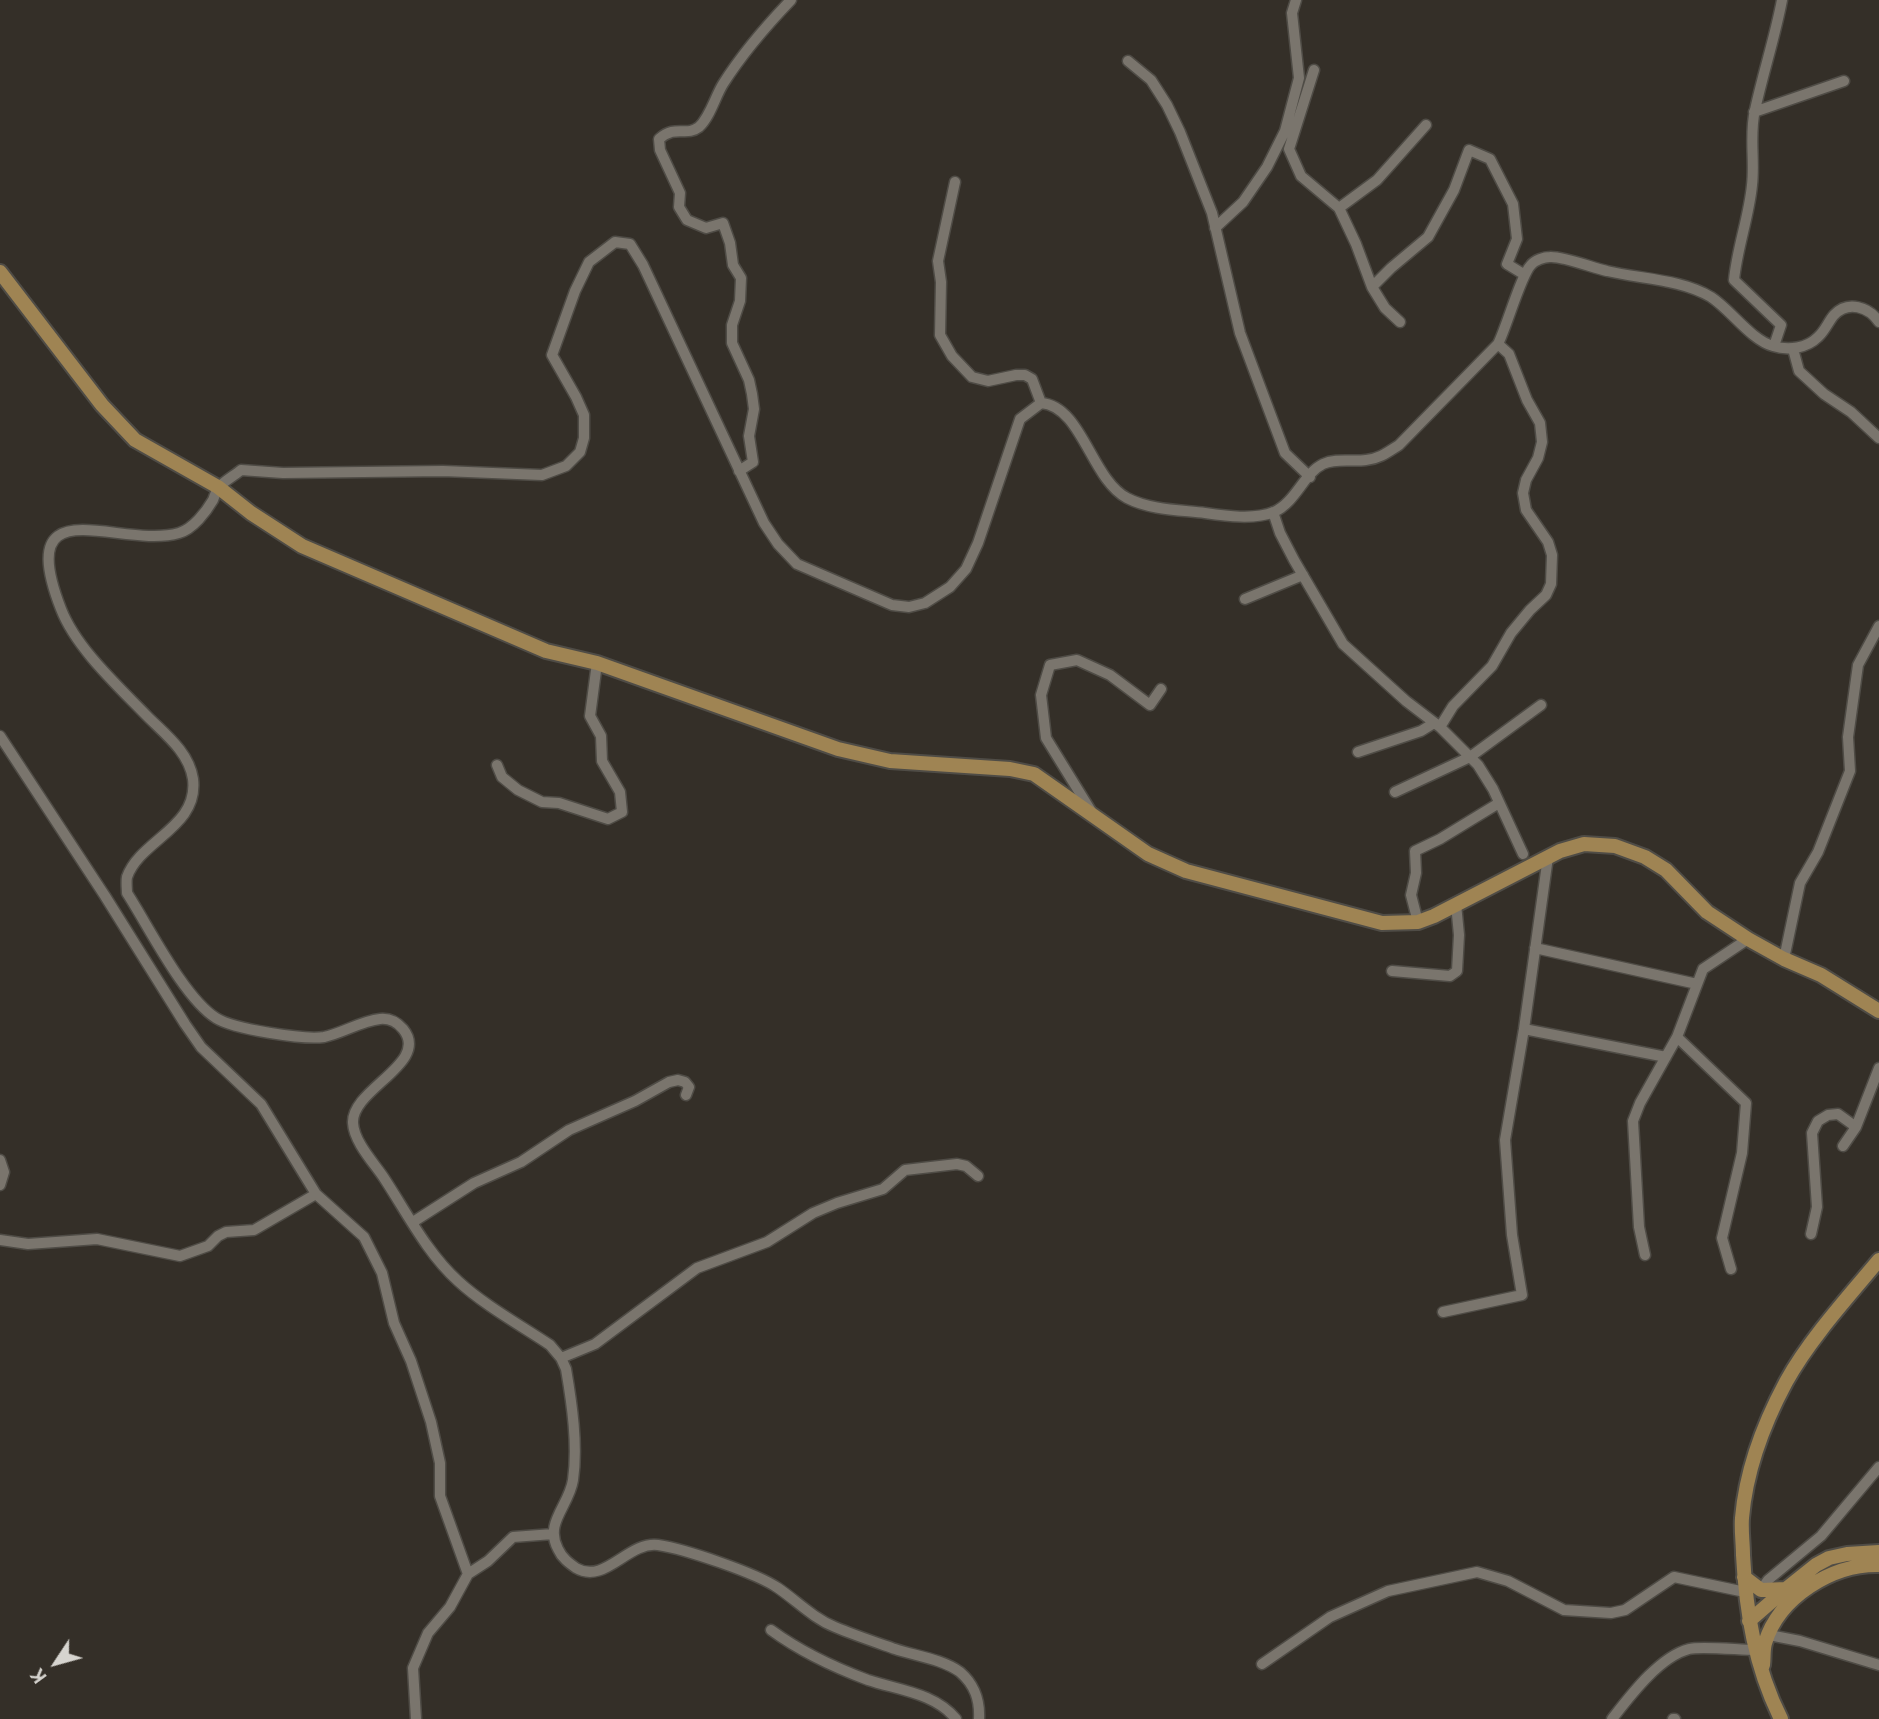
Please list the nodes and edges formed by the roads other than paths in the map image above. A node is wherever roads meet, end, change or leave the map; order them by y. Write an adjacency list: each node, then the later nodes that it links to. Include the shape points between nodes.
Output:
1 (791, 0): 22 (street, via 722,86 699,127 675,130 659,139 680,193 679,207 687,220 706,228 723,223 733,265 741,278 732,343 750,380 754,409 749,436 753,461)
2 (1296, 0): 11 (street, via 1292,13 1299,78 1285,131 1243,202)
3 (1782, 0): 7 (street)
4 (1128, 61): 11 (street, via 1151,80 1167,105)
5 (1314, 70): 10 (street, via 1289,149 1301,176)
6 (1844, 81): 7 (street)
7 (1754, 112): 18 (street, via 1753,185 1734,280 1782,325)
8 (1426, 125): 10 (street, via 1377,180)
9 (956, 182): 20 (street, via 938,261 940,335 972,377 988,382 1025,375 1032,379)
10 (1339, 208): 14 (street)
11 (1215, 228): 23 (street, via 1240,333 1285,453)
12 (0, 272): 24 (main road, via 102,405 135,439)
13 (1525, 275): 14 (street, via 1507,264 1517,239 1513,204 1490,159 1469,150 1428,237); 17 (street); 18 (street, via 1540,259 1552,257 1688,288 1709,296)
14 (1372, 287): 15 (street)
15 (1400, 322)
16 (1879, 323): 19 (street, via 1866,308 1841,310 1819,337)
17 (1498, 344): 23 (street, via 1399,445 1383,456 1324,464); 32 (street, via 1508,354 1540,423 1542,442 1523,493 1527,510 1548,542 1551,584 1510,633 1492,666)
18 (1774, 346): 19 (street)
19 (1793, 349): 21 (street, via 1799,371)
20 (1041, 402): 22 (street, via 1020,419 966,569 950,587 909,607 892,606 797,564 764,523); 25 (street, via 1063,411 1116,491 1128,498 1148,506 1211,514)
21 (1879, 438)
22 (739, 471): 24 (street, via 643,265 630,244 622,241 589,262 552,355 584,415 580,452 566,466 542,475 242,470)
23 (1310, 477): 25 (street)
24 (218, 487): 29 (main road, via 302,546 546,651); 61 (street, via 193,525 181,533 151,536 77,528 62,532 52,543 53,583 67,625 185,756 193,779 191,799 181,820 143,855 127,878 127,893 200,1006 216,1018 268,1031 323,1037 378,1019 391,1019 401,1027 408,1037 403,1061 363,1098 355,1109 353,1125)
25 (1273, 512): 26 (street)
26 (1303, 575): 27 (street); 32 (street, via 1343,644)
27 (1245, 599)
28 (1879, 626): 46 (street, via 1857,665 1848,737 1850,771 1818,852 1800,883)
29 (597, 663): 36 (street, via 590,716 601,736 602,761 620,792 622,812 608,819 542,802 517,790 502,777); 39 (main road, via 838,749 890,761 1034,774)
30 (1161, 689): 39 (street, via 1150,705 1110,675 1077,660 1050,665 1041,695 1046,738)
31 (1541, 705): 35 (street)
32 (1437, 725): 34 (street); 35 (street)
33 (0, 736): 60 (street, via 184,1024 201,1047 261,1104)
34 (1358, 752)
35 (1470, 757): 37 (street); 38 (street)
36 (497, 765)
37 (1395, 792)
38 (1499, 803): 40 (street); 43 (street, via 1415,851 1411,895)
39 (1097, 820): 43 (main road, via 1147,854 1185,871 1382,923)
40 (1523, 854)
41 (1548, 857): 42 (main road); 44 (main road, via 1584,845 1615,846 1646,857 1666,870 1707,912); 45 (street)
42 (1456, 904): 43 (main road); 47 (street, via 1457,971 1450,976)
43 (1418, 922)
44 (1748, 939): 46 (main road); 48 (street, via 1703,968)
45 (1535, 948): 48 (street); 50 (street)
46 (1784, 959): 49 (main road, via 1821,975)
47 (1392, 971)
48 (1697, 984): 51 (street)
49 (1879, 1011)
50 (1524, 1029): 52 (street); 67 (street, via 1505,1140 1522,1295)
51 (1677, 1037): 52 (street); 66 (street, via 1746,1104 1742,1153 1722,1238)
52 (1666, 1057): 64 (street, via 1633,1121)
53 (1879, 1068): 55 (street)
54 (686, 1095): 61 (street, via 689,1087 685,1082 669,1082 569,1130)
55 (1856, 1127): 56 (street); 62 (street, via 1838,1114 1828,1115 1812,1133 1817,1207)
56 (1843, 1146)
57 (0, 1160): 59 (street, via 4,1172)
58 (978, 1176): 68 (street, via 957,1164 905,1170 883,1189 813,1213 767,1242 697,1268 595,1343)
59 (0, 1185)
60 (316, 1194): 63 (street, via 254,1230 226,1232 208,1247 180,1256 96,1239 29,1244); 73 (street, via 364,1237 382,1273 394,1324 431,1422 440,1462 440,1496)
61 (413, 1222): 68 (street, via 459,1282 550,1345)
62 (1811, 1234)
63 (0, 1240)
64 (1645, 1255)
65 (1879, 1260): 74 (main road, via 1787,1381 1762,1435 1742,1520)
66 (1731, 1269)
67 (1443, 1312)
68 (561, 1358): 70 (street, via 569,1388 573,1482)
69 (1879, 1467): 76 (street, via 1821,1536)
70 (553, 1534): 73 (street, via 513,1536); 85 (street, via 568,1563 581,1571 594,1573 643,1546 657,1545 757,1577 834,1627 959,1672 979,1701)
71 (1879, 1552): 75 (main road, via 1829,1559)
72 (1879, 1565): 77 (main road, via 1842,1569 1816,1581)
73 (468, 1574): 83 (street, via 450,1607 428,1633 413,1668)
74 (1744, 1584): 76 (main road); 78 (main road); 81 (street, via 1674,1577 1625,1610 1611,1613 1564,1609 1508,1581 1477,1572 1388,1591 1329,1617)
75 (1786, 1589): 76 (main road); 78 (main road)
76 (1761, 1590)
77 (1778, 1618): 78 (main road); 80 (main road)
78 (1749, 1621): 80 (main road)
79 (771, 1630): 84 (street, via 816,1660 922,1696 948,1709)
80 (1763, 1643): 82 (street, via 1800,1641); 86 (street, via 1689,1649 1646,1676); 87 (main road, via 1763,1673)
81 (1262, 1664)
82 (1879, 1664)
83 (416, 1719)
84 (956, 1719)
85 (979, 1719)
86 (1612, 1719)
87 (1781, 1719)

